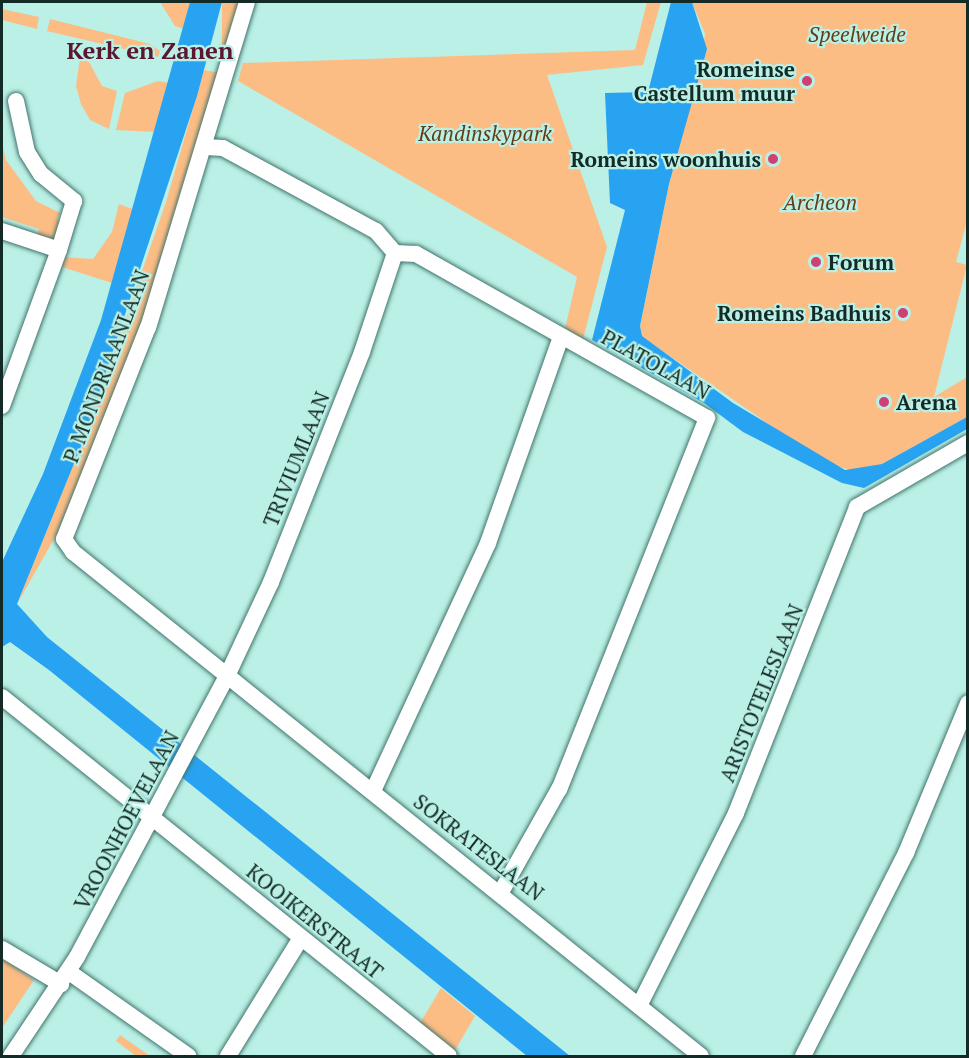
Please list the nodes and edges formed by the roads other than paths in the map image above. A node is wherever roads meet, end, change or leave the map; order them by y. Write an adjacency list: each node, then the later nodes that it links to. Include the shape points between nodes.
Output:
1 (247, 2): 3 (street, P. MONDRIAANLAAN)
2 (16, 101): 5 (street, via 27,152 41,174 74,201)
3 (206, 147): 6 (street, via 223,148 376,231); 11 (street, P. MONDRIAANLAAN, via 148,327 64,539)
4 (2, 231): 5 (street)
5 (59, 250): 8 (street)
6 (395, 253): 7 (street, via 416,254); 11 (street, TRIVIUMLAAN, via 275,572)
7 (561, 337): 14 (street, via 488,543); 16 (street, PLATOLAAN, via 707,418 559,789)
8 (5, 386): 9 (street)
9 (2, 406)
10 (968, 443): 20 (street, ARISTOTELESLAAN, via 857,507 736,813)
11 (227, 676): 14 (street, SOKRATESLAAN); 15 (street, VROONHOEVELAAN)
12 (2, 697): 15 (street, KOOIKERSTRAAT)
13 (968, 703): 27 (street, via 906,853)
14 (374, 791): 16 (street, SOKRATESLAAN)
15 (153, 820): 17 (street, KOOIKERSTRAAT); 19 (street, VROONHOEVELAAN)
16 (501, 892): 20 (street, SOKRATESLAAN)
17 (301, 938): 22 (street, KOOIKERSTRAAT); 25 (street)
18 (2, 950): 19 (street)
19 (65, 978): 23 (street, VROONHOEVELAAN); 24 (street)
20 (639, 1006): 26 (street, SOKRATESLAAN)
21 (2, 1050): 23 (street, VROONHOEVELAAN)
22 (441, 1054)
23 (10, 1056)
24 (188, 1056)
25 (228, 1056)
26 (701, 1056)
27 (803, 1056)

